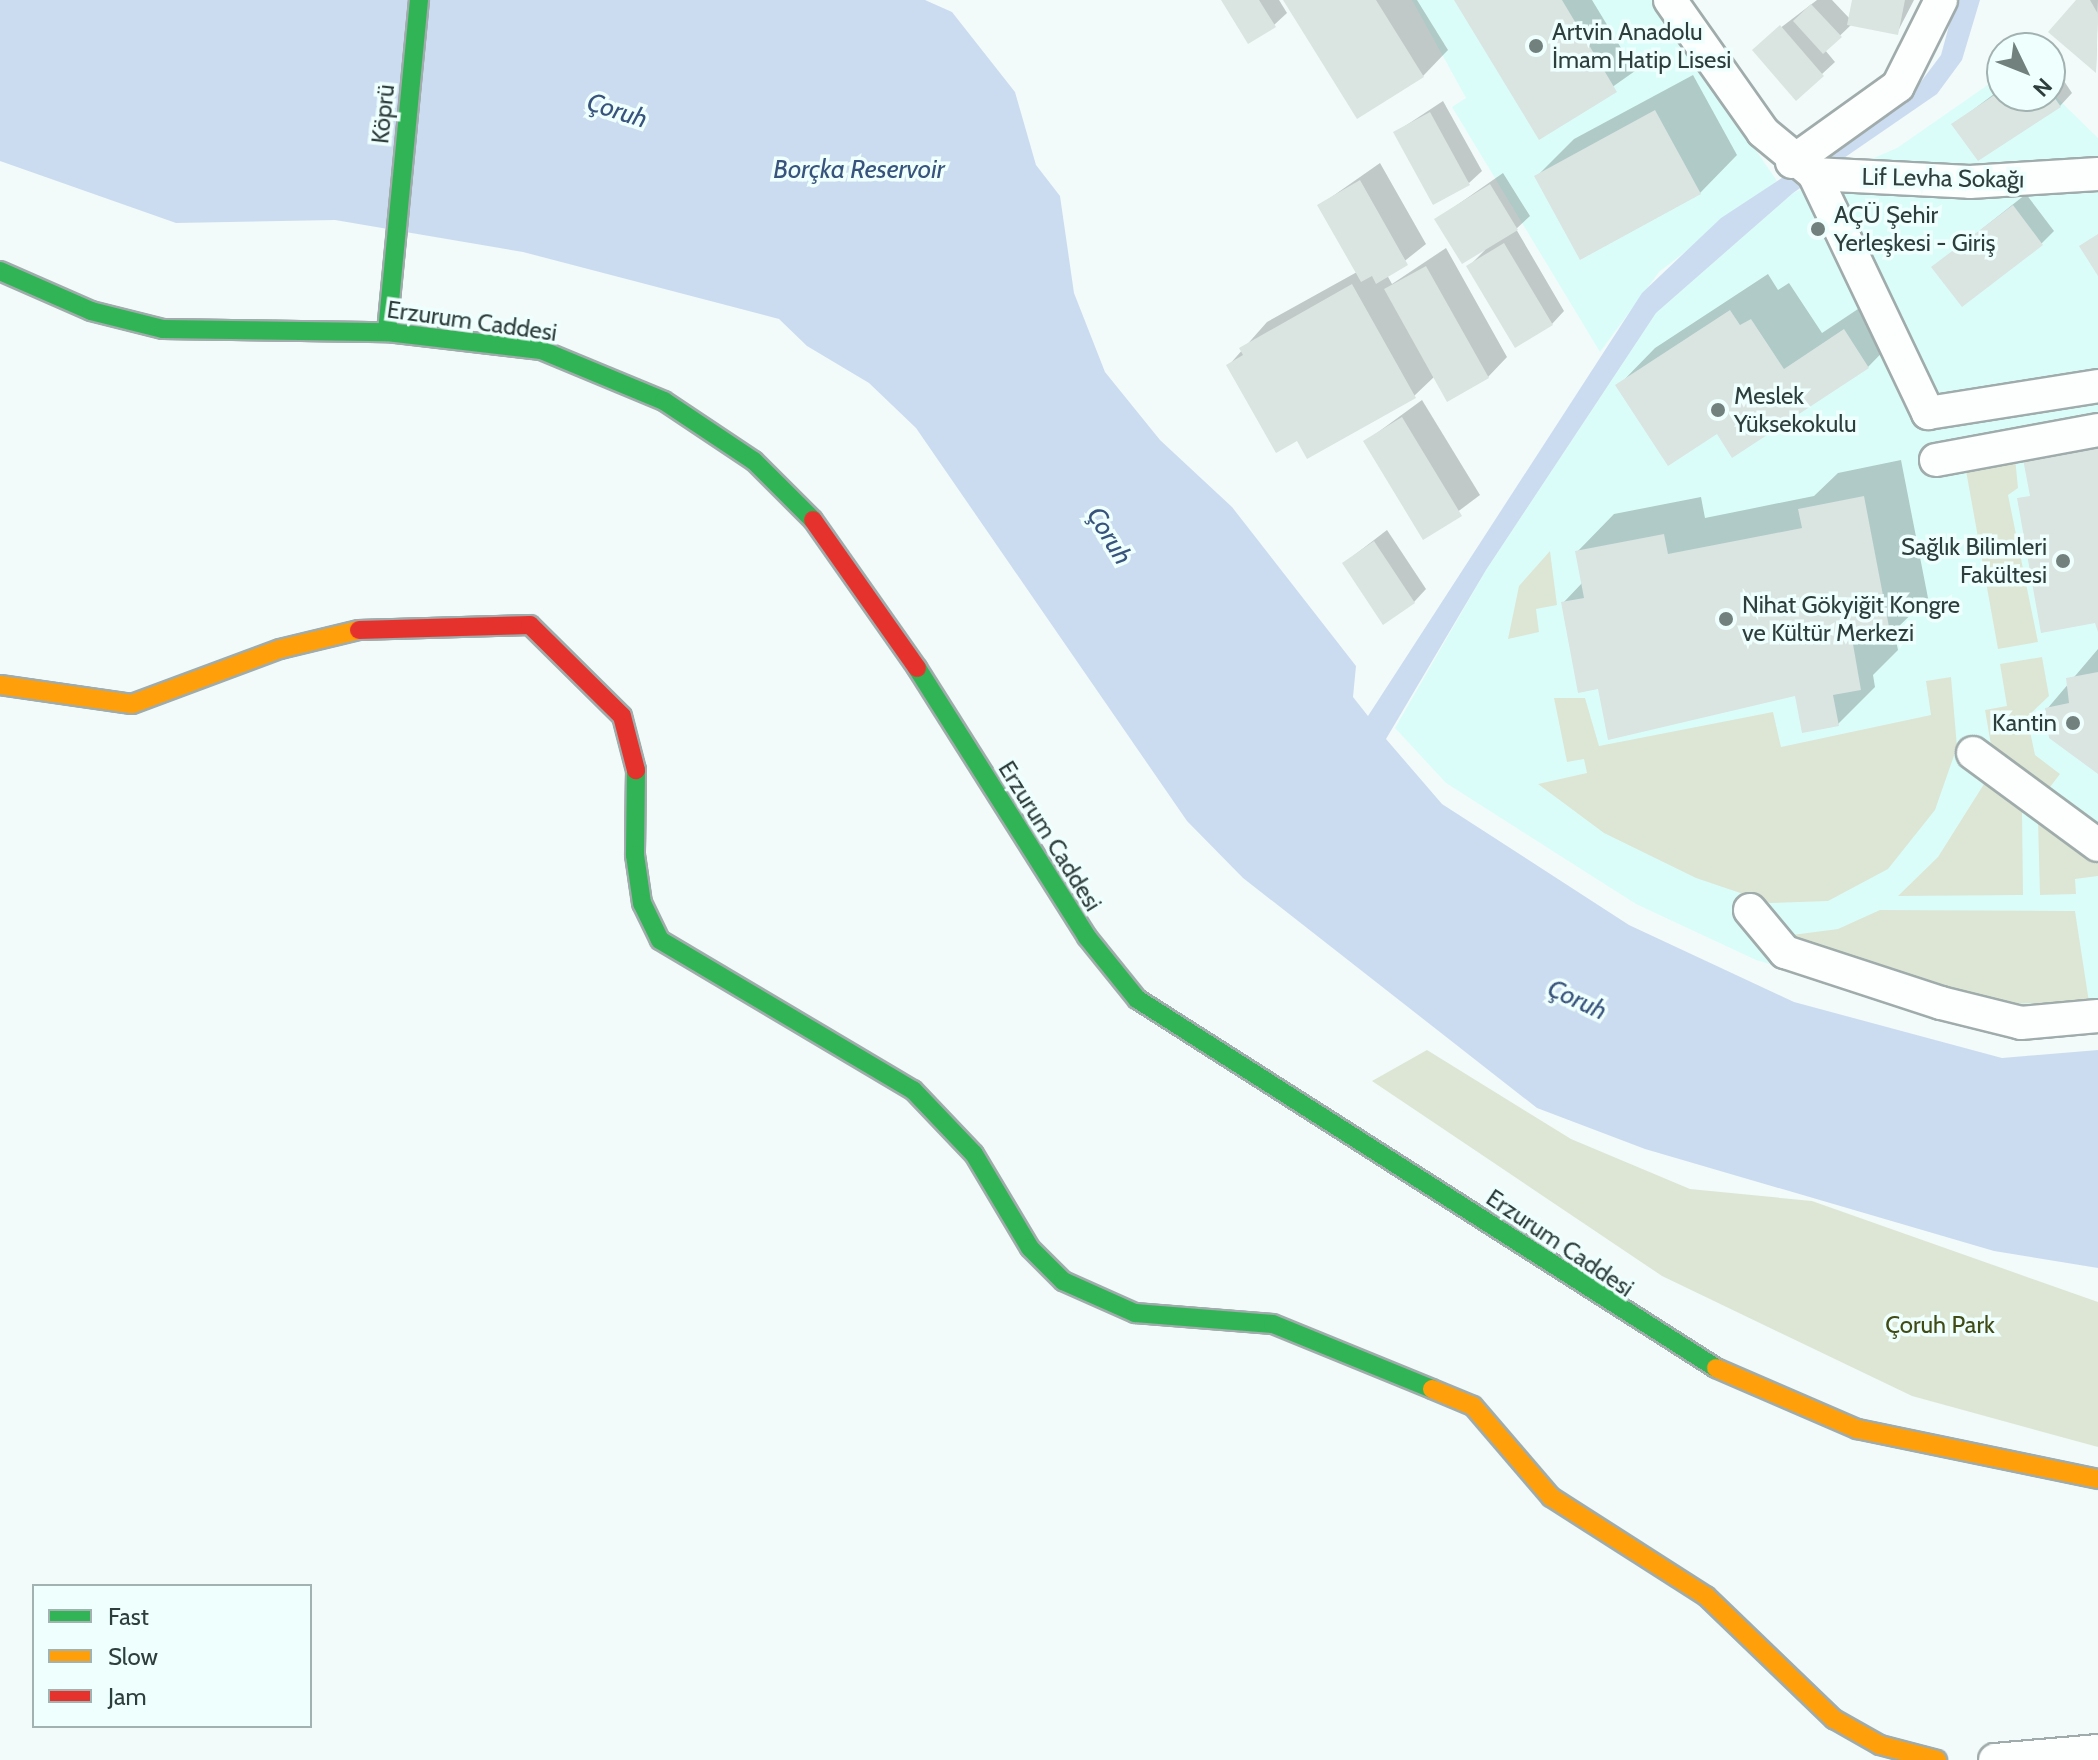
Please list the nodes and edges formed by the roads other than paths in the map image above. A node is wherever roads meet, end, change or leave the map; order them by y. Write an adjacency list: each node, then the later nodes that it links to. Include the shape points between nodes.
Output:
1 (419, 0): 7 (main road, Köprü)
2 (1670, 0): 4 (street, via 1749,115)
3 (1941, 0): 4 (street, via 1898,86)
4 (1803, 168): 5 (street, Lif Levha Sokağı, via 1970,182); 8 (street, via 1928,413)
5 (2098, 174)
6 (0, 271): 7 (main road, Erzurum Caddesi, via 91,311 163,329)
7 (387, 332): 16 (main road, Erzurum Caddesi, via 541,350 664,401 754,461 816,523 880,609 1113,974 1188,1037 1744,1385 1857,1429)
8 (2098, 386)
9 (2098, 430): 10 (street)
10 (1936, 460)
11 (0, 685): 18 (main road, via 132,704 280,649 384,624 530,625 622,716 637,774 640,891 660,940 688,963 718,974 913,1090 957,1132 1030,1248 1063,1281 1135,1313 1273,1324 1473,1406 1551,1497 1706,1596 1834,1719 1880,1745)
12 (1973, 753): 13 (street)
13 (2098, 845)
14 (1750, 910): 15 (street, via 1785,952 1941,1003 2021,1023)
15 (2098, 1016)
16 (2098, 1479)
17 (2098, 1751): 19 (street)
18 (1937, 1760)
19 (1995, 1760)

